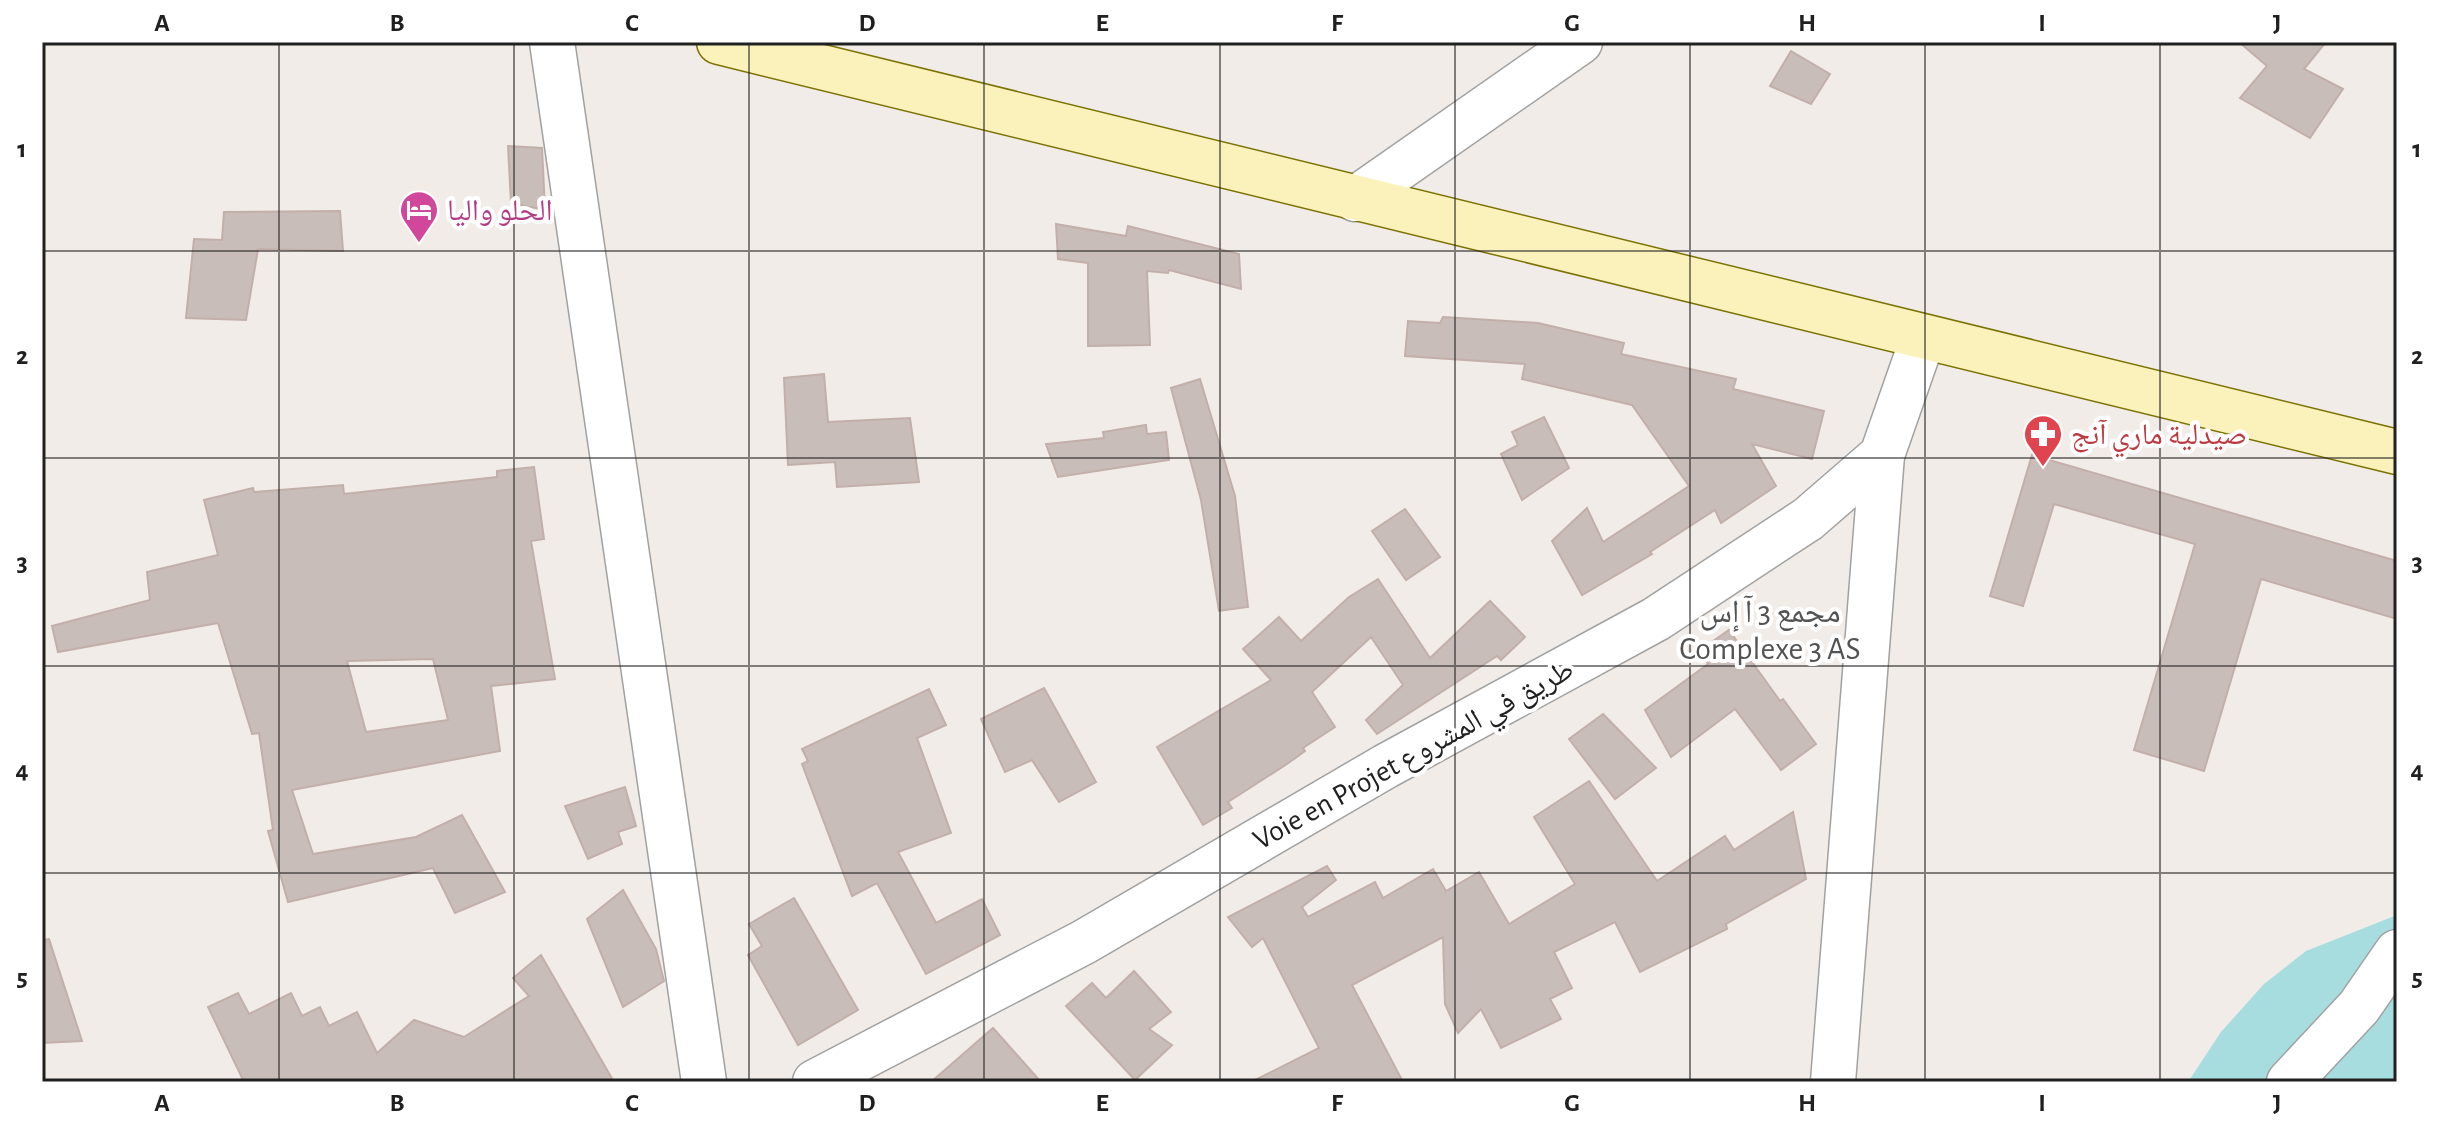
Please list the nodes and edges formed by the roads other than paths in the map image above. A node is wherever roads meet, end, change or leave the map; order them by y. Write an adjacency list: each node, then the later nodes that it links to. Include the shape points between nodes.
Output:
1 (552, 42): 9 (street)
2 (719, 42): 4 (main road)
3 (1580, 42): 4 (street)
4 (1355, 199): 5 (main road)
5 (1923, 338): 6 (main road); 7 (street, Voie en Projet طريق في المشروع)
6 (2397, 452)
7 (1882, 455): 10 (street, Voie en Projet طريق في المشروع, via 1808,519 1656,619 1386,766 1084,942); 11 (street)
8 (2397, 952): 12 (street, via 2359,1007)
9 (704, 1082)
10 (815, 1082)
11 (1833, 1082)
12 (2289, 1082)

